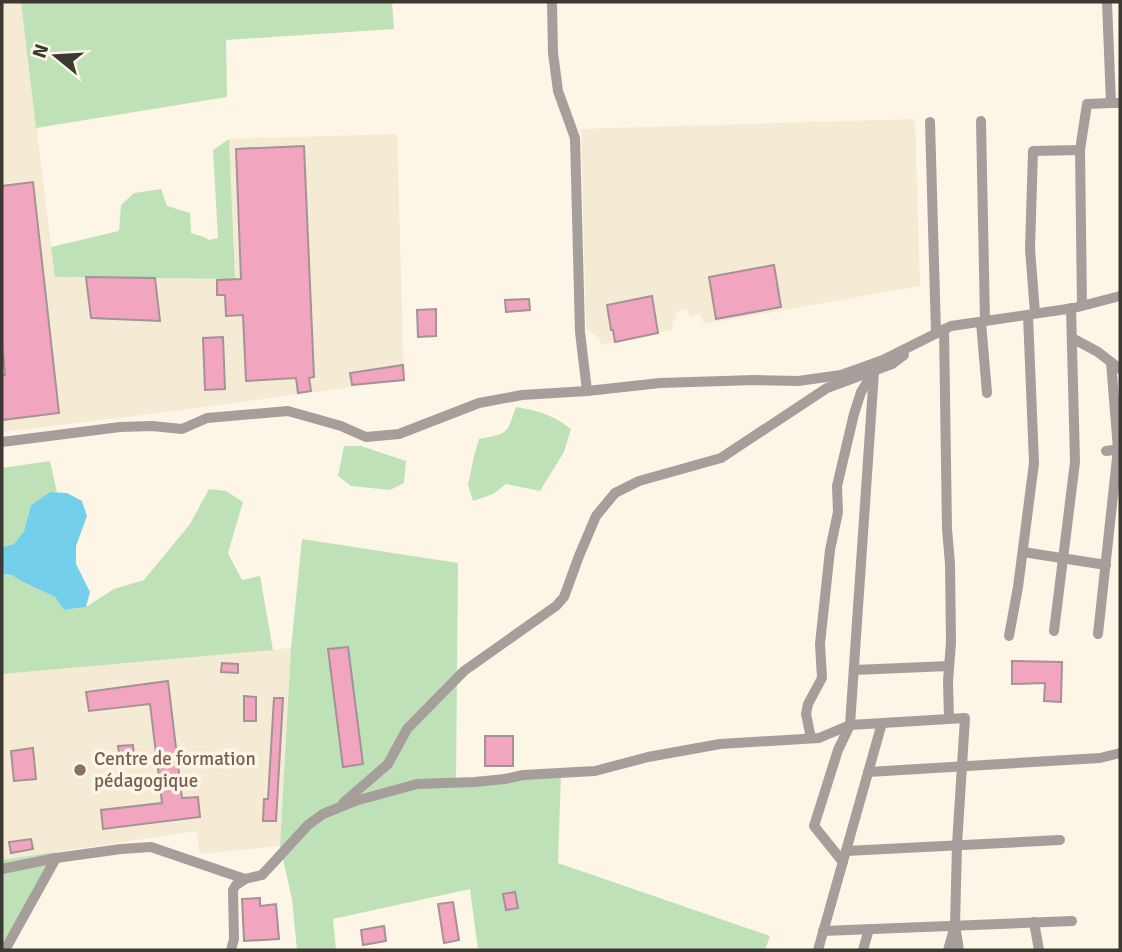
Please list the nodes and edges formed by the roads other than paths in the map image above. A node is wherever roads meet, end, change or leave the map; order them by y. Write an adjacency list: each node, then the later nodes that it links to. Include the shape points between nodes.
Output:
1 (551, 2): 16 (street, via 558,90 575,138 580,332)
2 (1107, 2): 3 (street)
3 (1116, 103): 6 (street, via 1087,104)
4 (981, 121): 10 (street)
5 (930, 122): 11 (street)
6 (1080, 150): 8 (street); 9 (street, via 1033,151)
7 (1120, 297): 8 (street)
8 (1076, 307): 9 (street); 12 (street)
9 (1031, 314): 10 (street); 21 (street, via 1034,463)
10 (983, 321): 11 (street); 17 (street)
11 (940, 331): 13 (street); 27 (street)
12 (1072, 338): 14 (street); 22 (street, via 1075,462)
13 (923, 339): 15 (street); 16 (street, via 841,375)
14 (1116, 366): 19 (street)
15 (874, 372): 28 (street); 32 (street, via 861,392 837,486 838,512 820,644 822,678 806,714); 36 (street, via 827,388 720,458 639,481 615,493 596,516 564,597 464,671 407,729 388,764)
16 (587, 391): 18 (street, via 479,403 399,434 366,437 288,411 207,418 182,429 120,427)
17 (987, 393)
18 (2, 442)
19 (1119, 449): 20 (street); 23 (street)
20 (1106, 452)
21 (1023, 552): 22 (street); 26 (street)
22 (1063, 558): 23 (street); 24 (street)
23 (1105, 565): 25 (street)
24 (1054, 631)
25 (1098, 634)
26 (1009, 636)
27 (949, 666): 28 (street); 29 (street)
28 (854, 670): 31 (street)
29 (949, 719): 30 (street); 34 (street, via 965,718)
30 (882, 723): 31 (street); 35 (street)
31 (850, 725): 32 (street); 41 (street, via 814,826)
32 (811, 738): 36 (street, via 720,744 595,771 417,784)
33 (1120, 753): 34 (street)
34 (962, 767): 35 (street); 38 (street)
35 (868, 772): 39 (street)
36 (337, 808): 43 (street, via 308,825 262,875)
37 (1060, 840): 38 (street)
38 (957, 845): 39 (street); 46 (street)
39 (846, 851): 41 (street)
40 (56, 858): 42 (street); 43 (street, via 151,847); 49 (street)
41 (843, 862): 48 (street)
42 (2, 869)
43 (245, 879): 50 (street, via 233,890)
44 (1072, 921): 45 (street)
45 (1034, 922): 46 (street); 55 (street)
46 (955, 925): 47 (street); 53 (street); 54 (street)
47 (869, 929): 48 (street); 52 (street)
48 (823, 931): 51 (street)
49 (5, 950)
50 (231, 950)
51 (818, 950)
52 (863, 950)
53 (948, 950)
54 (959, 950)
55 (1039, 950)

